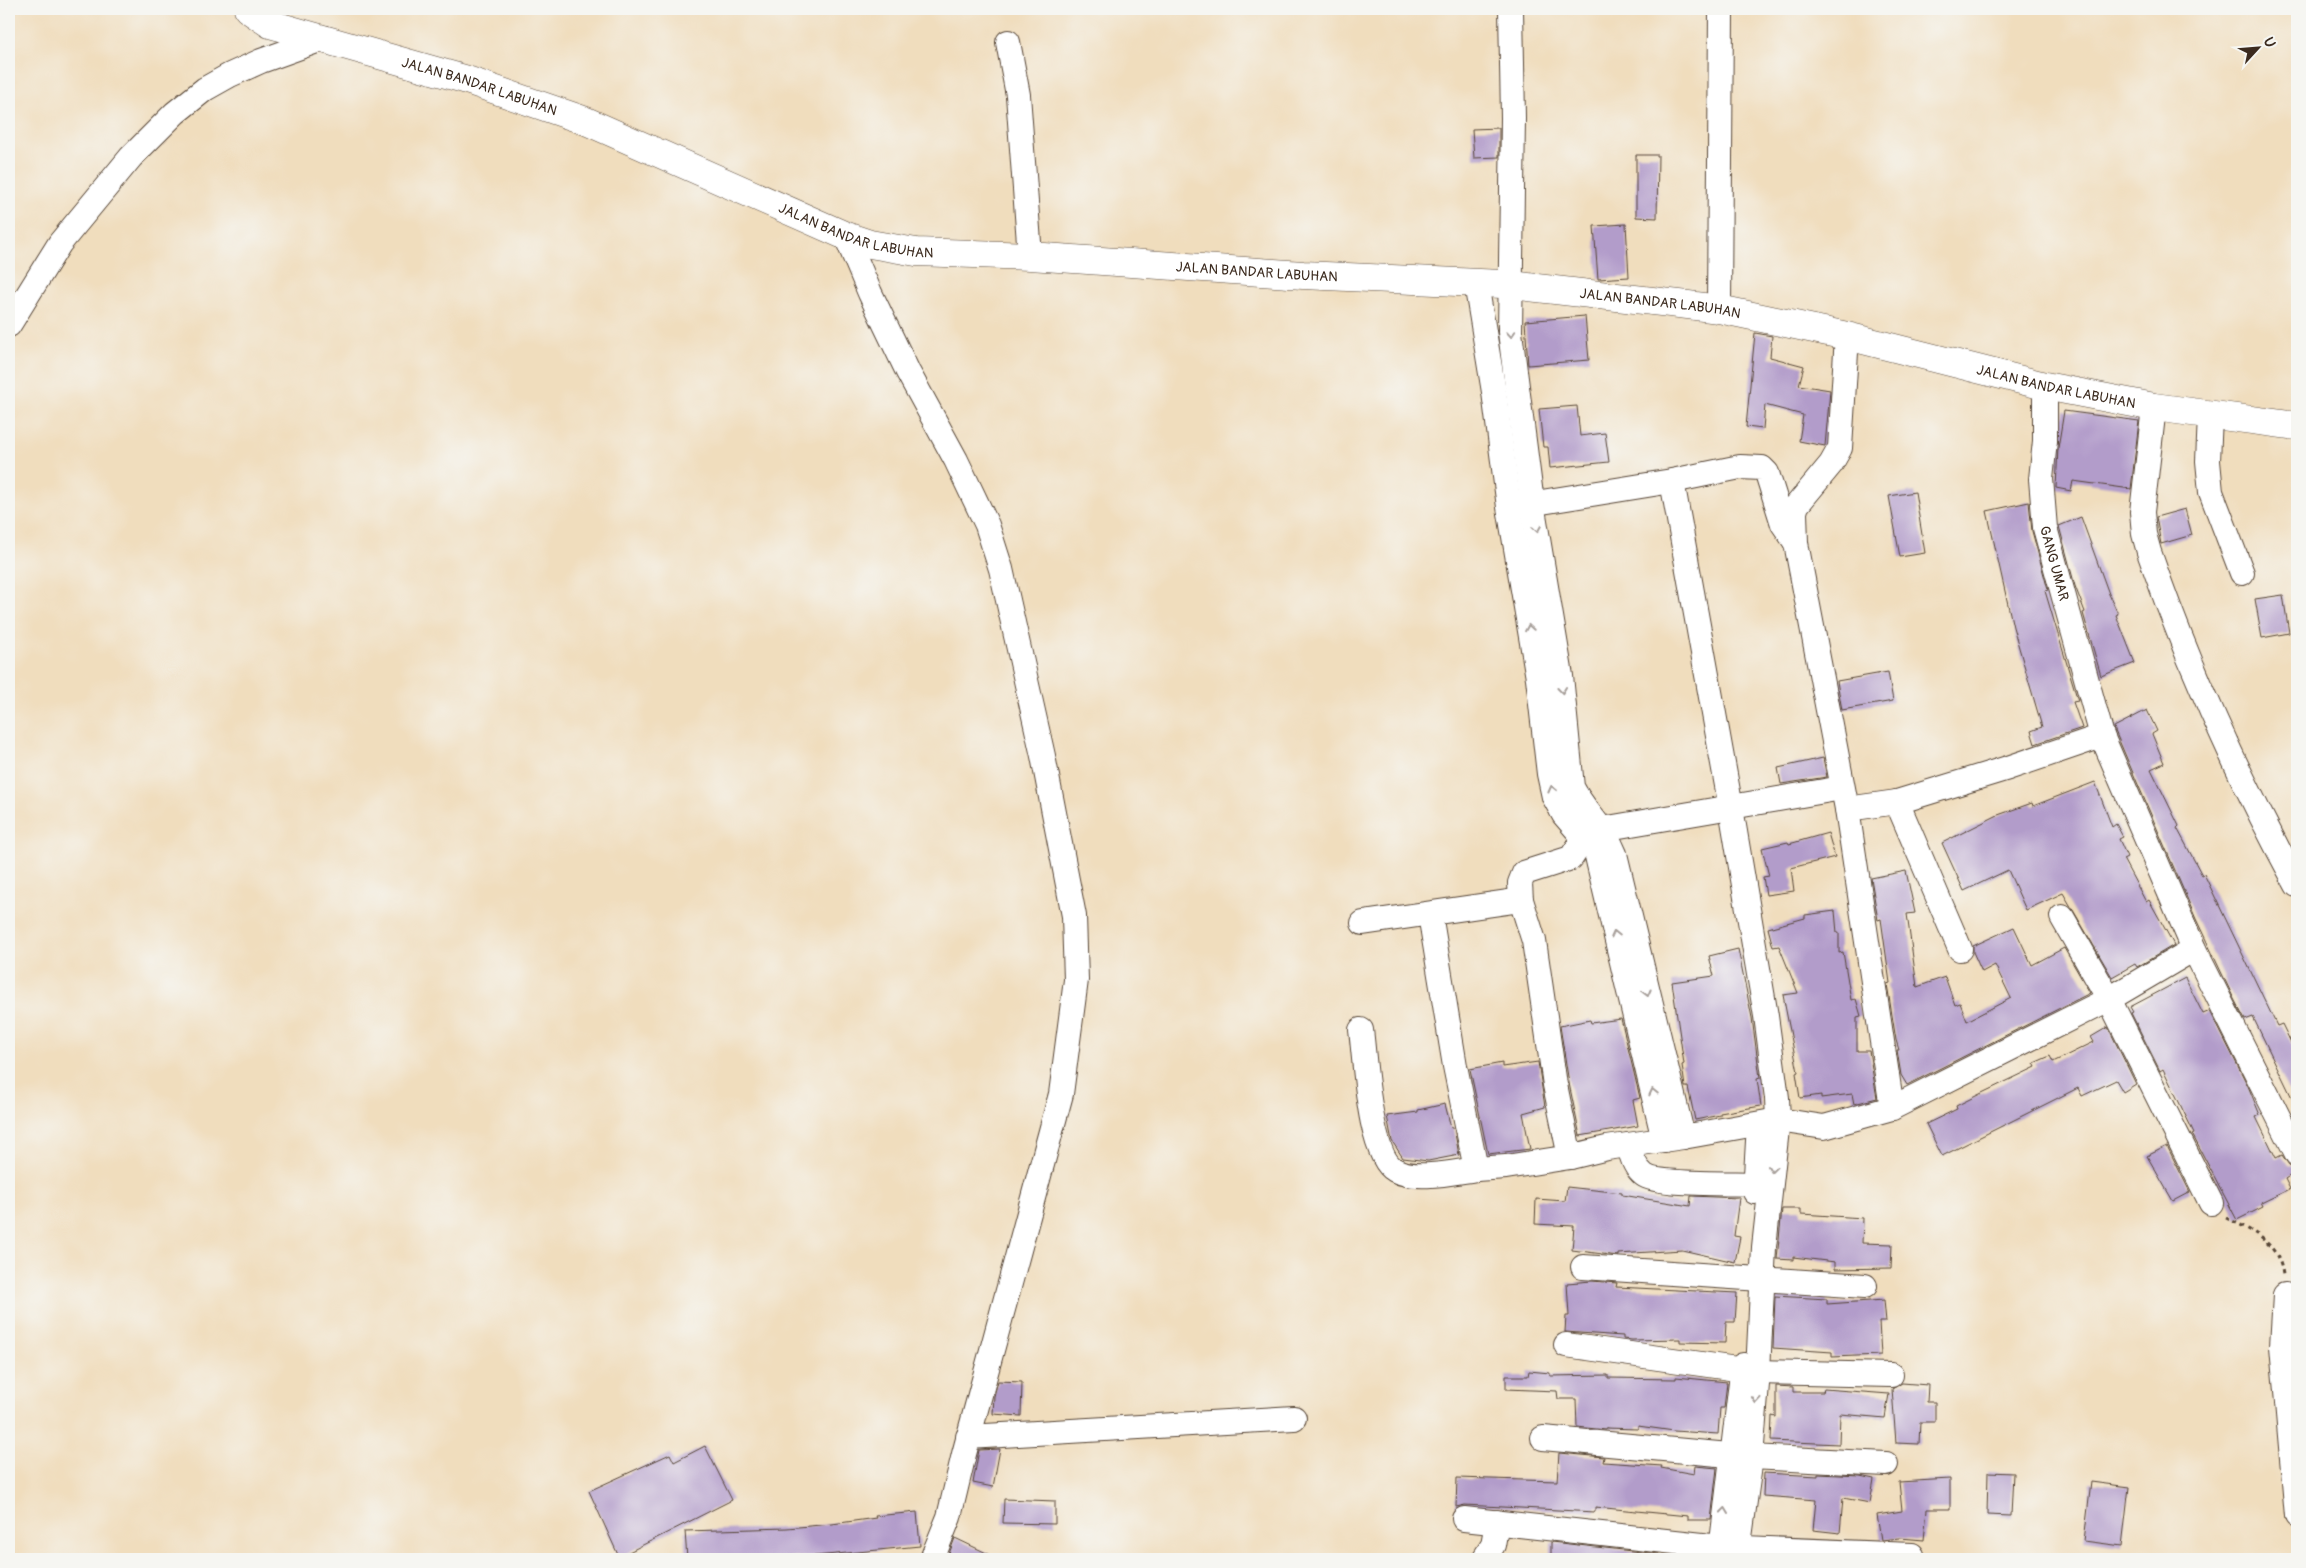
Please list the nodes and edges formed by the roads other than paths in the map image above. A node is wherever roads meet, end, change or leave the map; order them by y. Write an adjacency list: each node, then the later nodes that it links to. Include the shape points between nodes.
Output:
1 (248, 9): 4 (main road, JALAN BANDAR LABUHAN, via 270,24)
2 (1511, 9): 9 (street)
3 (1721, 9): 10 (street)
4 (325, 38): 6 (main road, JALAN BANDAR LABUHAN, via 464,78 586,121); 11 (street, via 230,75 175,112 130,157 60,243)
5 (1008, 42): 7 (street, via 1018,95)
6 (846, 236): 7 (main road, JALAN BANDAR LABUHAN, via 916,252); 54 (street, via 908,372 956,460 987,526 1001,570 1043,756 1074,916 1076,980 1061,1094)
7 (1030, 256): 8 (main road, JALAN BANDAR LABUHAN)
8 (1476, 283): 9 (main road, JALAN BANDAR LABUHAN); 15 (street)
9 (1510, 285): 10 (main road, JALAN BANDAR LABUHAN); 14 (street, one-way to 14, via 1510,332)
10 (1719, 309): 12 (main road, JALAN BANDAR LABUHAN)
11 (9, 325)
12 (1847, 336): 13 (main road, JALAN BANDAR LABUHAN); 21 (street, via 1840,448 1827,470 1797,505)
13 (2045, 386): 16 (main road, JALAN BANDAR LABUHAN); 23 (street, GANG UMAR, via 2041,479 2045,528)
14 (1518, 390): 15 (street); 20 (street)
15 (1494, 392): 20 (street)
16 (2154, 407): 17 (main road, JALAN BANDAR LABUHAN); 28 (street, via 2142,512 2149,552 2202,692 2260,816)
17 (2210, 416): 18 (main road, JALAN BANDAR LABUHAN); 22 (street, via 2208,460 2211,492)
18 (2297, 426)
19 (1672, 481): 20 (street); 21 (street, via 1740,466 1762,468 1767,473 1783,524); 26 (street)
20 (1521, 505): 27 (street, via 1538,678 1554,797 1564,815)
21 (1796, 544): 24 (street)
22 (2242, 573)
23 (2102, 736): 25 (street); 34 (street, GANG UMAR)
24 (1845, 798): 25 (street); 26 (street); 37 (street)
25 (1897, 802): 33 (street)
26 (1731, 808): 27 (street); 38 (street, via 1772,1052)
27 (1594, 833): 29 (street, via 1570,858 1524,873 1520,883); 39 (street, via 1596,852 1606,857)
28 (2297, 885)
29 (1522, 900): 30 (street); 42 (street, via 1534,941 1555,1085)
30 (1430, 914): 32 (street); 43 (street)
31 (2062, 917): 35 (street)
32 (1363, 923)
33 (1960, 949)
34 (2194, 950): 35 (street); 41 (street, GANG UMAR)
35 (2109, 999): 37 (street); 45 (street)
36 (1361, 1030): 43 (street, via 1373,1126 1378,1144 1391,1167 1404,1173 1426,1175)
37 (1892, 1108): 38 (street, via 1824,1127)
38 (1768, 1122): 39 (street); 44 (street); 47 (street, one-way to 47)
39 (1673, 1139): 40 (street)
40 (1629, 1145): 42 (street); 44 (street, via 1632,1157 1645,1176 1661,1180)
41 (2297, 1154)
42 (1570, 1157): 43 (street)
43 (1476, 1169)
44 (1755, 1184): 47 (street)
45 (2211, 1203)
46 (1583, 1267): 47 (street)
47 (1755, 1278): 48 (street); 51 (street)
48 (1865, 1286)
49 (2285, 1295): 58 (street, via 2282,1346)
50 (1566, 1345): 51 (street)
51 (1750, 1371): 52 (street); 56 (street)
52 (1891, 1375)
53 (1294, 1418): 54 (street)
54 (968, 1437): 63 (street, via 949,1517)
55 (1543, 1438): 56 (street)
56 (1742, 1456): 57 (street); 61 (street)
57 (1886, 1464)
58 (2297, 1516)
59 (1464, 1519): 60 (street)
60 (1497, 1522): 61 (street); 64 (street, via 1493,1545)
61 (1729, 1553): 62 (street)
62 (1912, 1555)
63 (932, 1559)
64 (1484, 1559)

